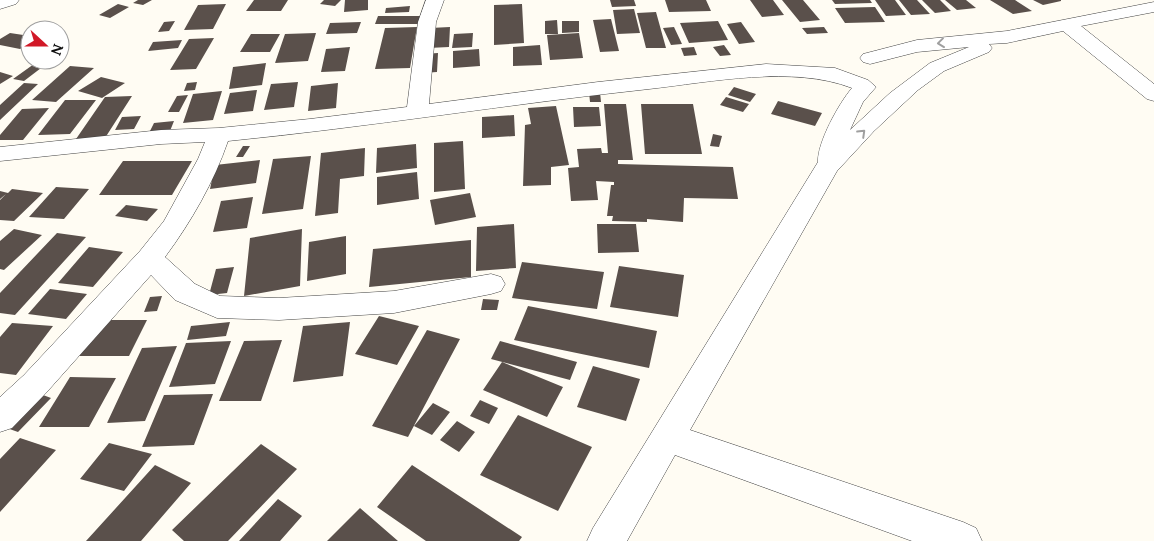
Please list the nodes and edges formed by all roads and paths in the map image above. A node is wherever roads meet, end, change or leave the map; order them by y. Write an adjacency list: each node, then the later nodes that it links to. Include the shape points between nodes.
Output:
1 (10, 0): 4 (street)
2 (435, 0): 14 (street, via 426,22)
3 (1087, 0): 6 (street)
4 (0, 4)
5 (1154, 7): 6 (street)
6 (1109, 15): 7 (street)
7 (1066, 24): 8 (street); 13 (street)
8 (1007, 37): 9 (street, one-way to 9, via 917,46); 12 (street, via 937,67)
9 (858, 59): 10 (street, via 777,65); 11 (street, via 850,67 851,72); 12 (street, via 901,63 914,74 916,80)
10 (766, 70): 11 (street, via 835,74); 14 (street)
11 (864, 85): 12 (street, via 889,92); 17 (street, via 843,120)
12 (911, 87): 17 (street, one-way to 12, via 883,109)
13 (1154, 96)
14 (417, 112): 15 (street)
15 (219, 136): 16 (street, via 161,137); 18 (street, via 174,226)
16 (0, 154)
17 (827, 167): 21 (street)
18 (150, 258): 19 (street, via 185,292 217,307 279,308 394,302); 20 (street)
19 (491, 284)
20 (0, 418)
21 (666, 437): 22 (street); 23 (street)
22 (606, 541)
23 (963, 541)

